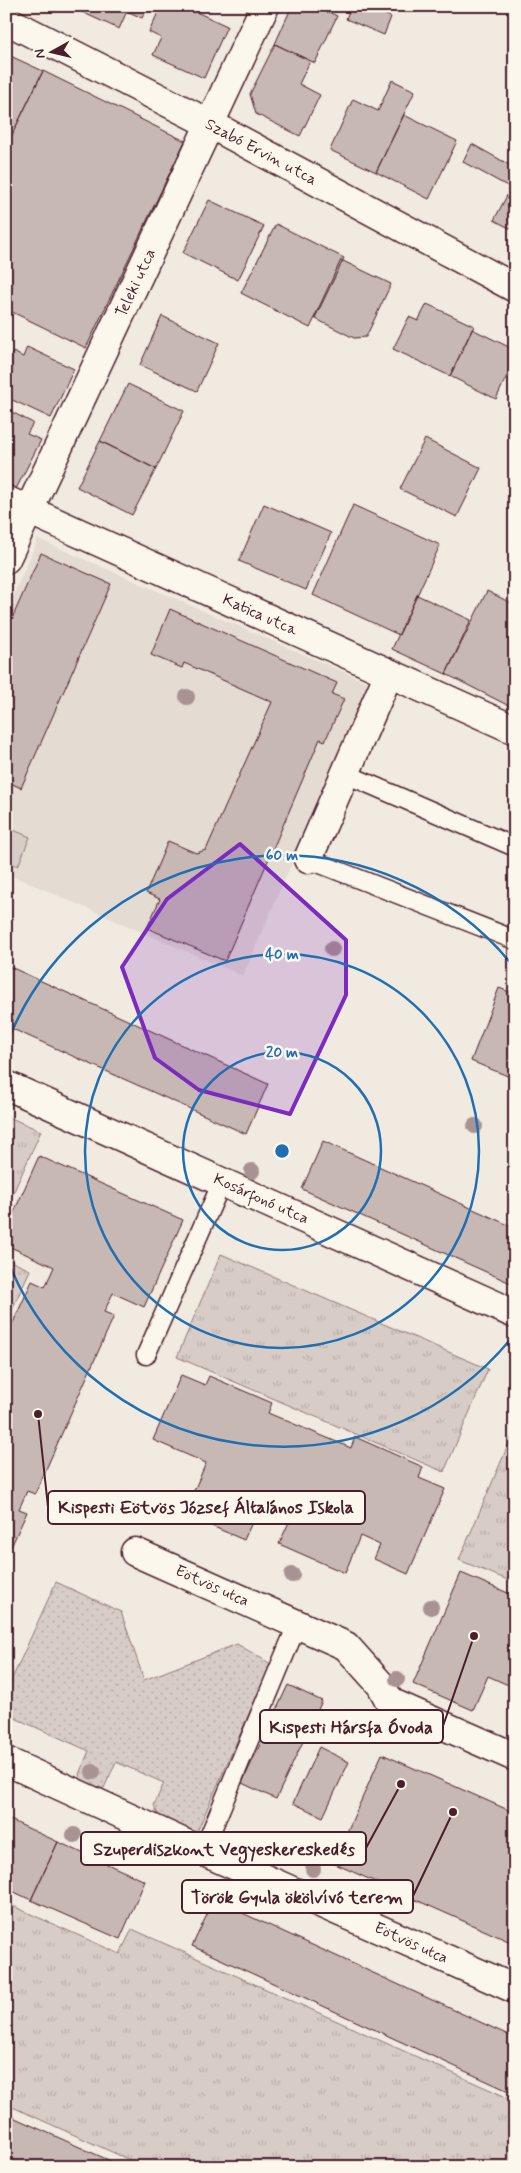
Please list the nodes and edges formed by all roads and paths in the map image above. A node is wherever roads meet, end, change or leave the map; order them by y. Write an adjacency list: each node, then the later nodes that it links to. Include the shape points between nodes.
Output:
1 (265, 6): 3 (street, Teleki utca)
2 (6, 20): 3 (street, Szabó Ervin utca)
3 (210, 124): 4 (street, Szabó Ervin utca); 5 (street, Teleki utca)
4 (515, 288)
5 (18, 506): 6 (street, Teleki utca); 7 (street, Katica utca)
6 (6, 559)
7 (389, 673): 8 (street, Katica utca); 9 (street)
8 (515, 730)
9 (346, 774): 10 (lane); 11 (street)
10 (515, 846)
11 (308, 859): 12 (lane)
12 (515, 940)
13 (6, 1085): 14 (street, Kosárfonó utca)
14 (222, 1182): 15 (street, Kosárfonó utca); 16 (lane)
15 (515, 1314)
16 (146, 1355)
17 (135, 1552): 18 (street, Eötvös utca)
18 (297, 1625): 19 (street, Eötvös utca, via 346,1646 381,1685 390,1702); 21 (lane)
19 (515, 1757)
20 (6, 1761): 21 (street, Eötvös utca)
21 (203, 1851): 22 (street, Eötvös utca)
22 (515, 1989)

